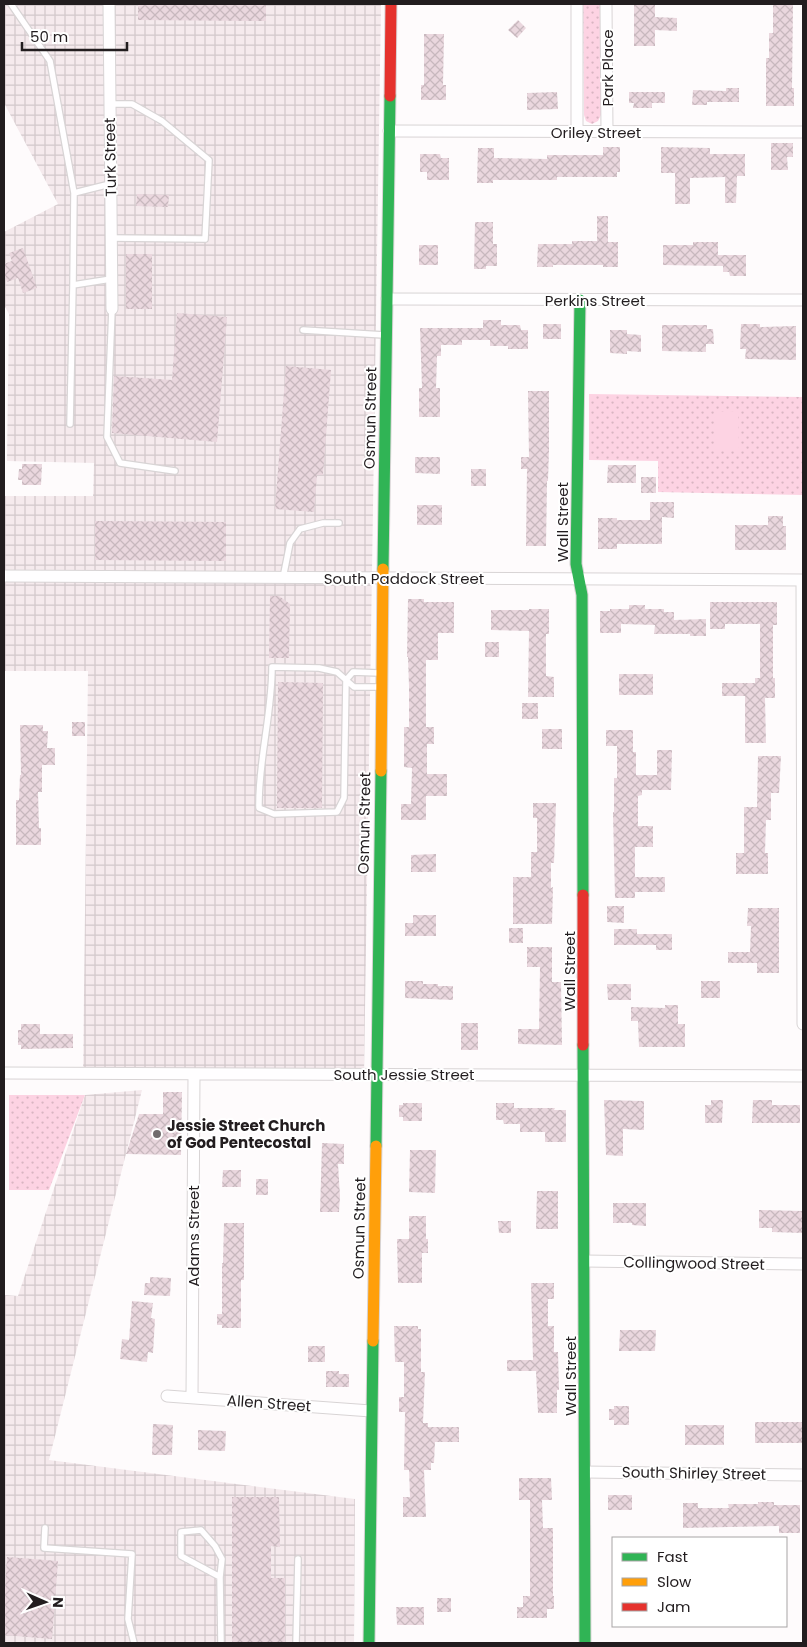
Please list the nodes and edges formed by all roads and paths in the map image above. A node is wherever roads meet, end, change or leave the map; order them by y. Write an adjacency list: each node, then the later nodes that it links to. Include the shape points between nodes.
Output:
1 (11, 4): 12 (lane, via 50,61)
2 (108, 4): 6 (street, Turk Street)
3 (391, 4): 7 (street, Osmun Street)
4 (577, 4): 8 (street, Park Place)
5 (606, 4): 9 (street, Park Place)
6 (110, 104): 11 (street, Turk Street); 13 (lane, via 132,104 147,112 209,160 205,239)
7 (389, 131): 8 (street, Oriley Street); 16 (street, Osmun Street)
8 (577, 132): 9 (street, Oriley Street)
9 (607, 132): 10 (street, Oriley Street)
10 (803, 132)
11 (110, 184): 12 (lane); 13 (street, Turk Street)
12 (74, 193): 15 (lane)
13 (111, 238): 14 (street, Turk Street)
14 (111, 279): 15 (lane); 19 (street, Turk Street)
15 (73, 285): 22 (lane)
16 (387, 299): 17 (street, Perkins Street); 21 (street, Osmun Street)
17 (580, 300): 18 (street, Perkins Street); 28 (street, Wall Street, via 576,564)
18 (803, 300)
19 (112, 310): 23 (lane, via 107,437 120,462)
20 (303, 330): 21 (lane)
21 (386, 335): 27 (street, Osmun Street)
22 (70, 424)
23 (175, 471)
24 (339, 523): 26 (lane, via 300,528 290,543)
25 (4, 576): 26 (street, South Paddock Street)
26 (283, 578): 27 (street, South Paddock Street)
27 (383, 578): 28 (street, South Paddock Street); 30 (street, Osmun Street)
28 (579, 579): 29 (street, South Paddock Street); 37 (street, Wall Street, via 582,595)
29 (802, 580): 33 (street)
30 (382, 673): 31 (lane, via 353,672); 32 (street, Osmun Street)
31 (346, 680): 31 (lane, via 344,798 337,812 274,814 259,808 272,667 319,668 337,672); 32 (lane, via 354,687)
32 (381, 687): 36 (street, Osmun Street)
33 (803, 1024)
34 (4, 1073): 35 (street, South Jessie Street)
35 (194, 1074): 36 (street, South Jessie Street); 42 (street, Adams Street)
36 (376, 1074): 37 (street, South Jessie Street); 43 (street, Osmun Street)
37 (584, 1075): 38 (street, South Jessie Street); 39 (street, Wall Street)
38 (803, 1076)
39 (584, 1261): 40 (street, Collingwood Street); 44 (street, Wall Street)
40 (803, 1264)
41 (167, 1396): 42 (street, Allen Street)
42 (192, 1398): 43 (street, Allen Street)
43 (371, 1411): 52 (street, Osmun Street)
44 (585, 1472): 45 (street, South Shirley Street); 53 (street, Wall Street)
45 (803, 1475)
46 (45, 1528): 49 (lane, via 44,1548 132,1554 128,1619)
47 (298, 1559): 51 (lane)
48 (220, 1578): 48 (lane, via 181,1556 181,1532 201,1530 222,1559); 50 (lane)
49 (134, 1643)
50 (221, 1643)
51 (296, 1643)
52 (368, 1643)
53 (585, 1643)

